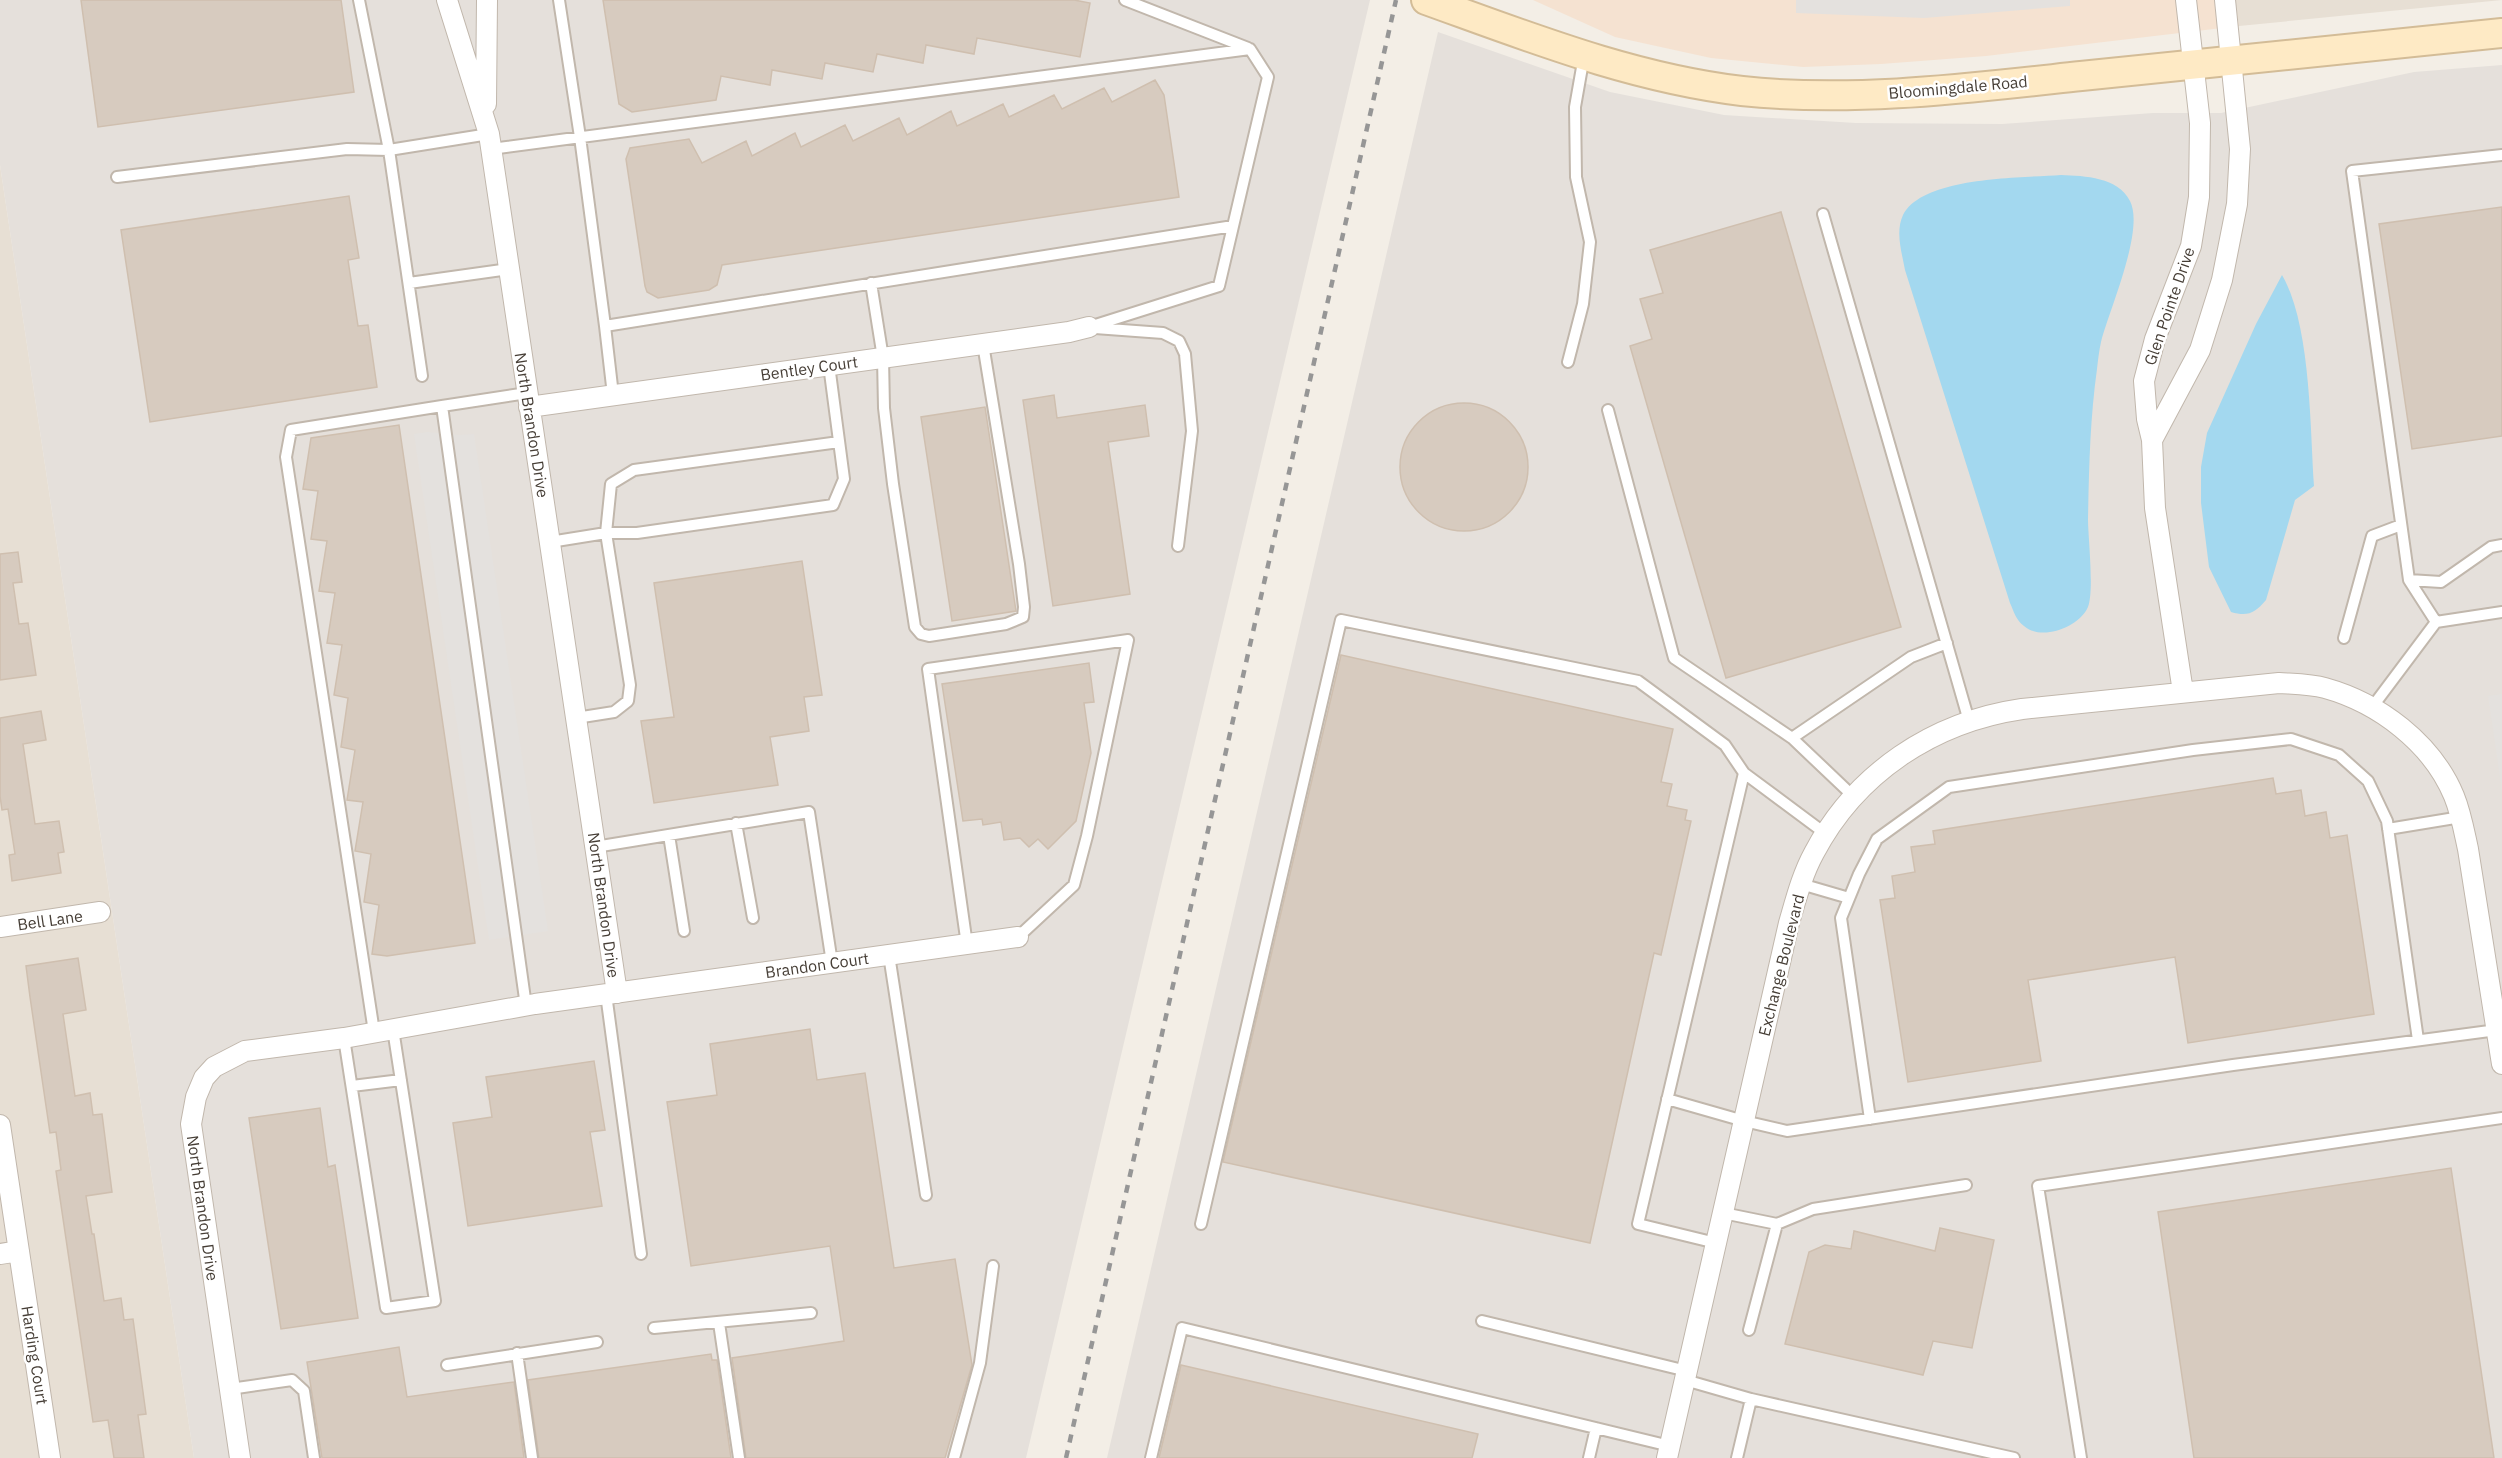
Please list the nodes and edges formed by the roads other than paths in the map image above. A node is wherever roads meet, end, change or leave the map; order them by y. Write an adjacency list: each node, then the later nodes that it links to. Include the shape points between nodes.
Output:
1 (358, 0): 16 (lane)
2 (447, 0): 14 (street, North Brandon Drive)
3 (487, 0): 14 (street, North Brandon Drive)
4 (559, 0): 15 (lane)
5 (1125, 0): 10 (lane)
6 (1426, 0): 11 (main road, Bloomingdale Road)
7 (2186, 0): 13 (street, Glen Pointe Drive)
8 (2225, 0): 12 (street)
9 (2502, 33): 12 (main road, Bloomingdale Road)
10 (1250, 49): 15 (lane); 20 (lane, via 1268,77)
11 (1584, 56): 13 (main road, Bloomingdale Road, via 1704,85 1793,94 1883,93); 28 (lane, via 1575,107 1576,177 1590,242 1583,304)
12 (2233, 61): 13 (main road, Bloomingdale Road); 35 (street, via 2240,149 2237,204 2222,280 2200,350)
13 (2194, 65): 35 (street, Glen Pointe Drive, via 2201,136 2199,197 2191,246 2155,339 2144,381)
14 (488, 135): 15 (lane); 16 (lane); 21 (street, North Brandon Drive)
15 (580, 137): 24 (lane)
16 (389, 150): 18 (lane, via 347,149); 22 (lane)
17 (2502, 156): 37 (lane, via 2352,171)
18 (117, 177)
19 (1823, 214): 46 (lane)
20 (1233, 226): 23 (lane); 25 (lane, via 1220,286)
21 (509, 269): 22 (lane); 32 (street, North Brandon Drive)
22 (409, 283): 30 (lane)
23 (871, 284): 24 (lane); 27 (lane)
24 (605, 326): 31 (lane)
25 (1089, 327): 26 (street, Bentley Court); 41 (lane, via 1162,333 1179,341 1185,354 1192,431)
26 (982, 344): 27 (street, Bentley Court); 27 (lane, via 1024,607 1023,617 1017,620 960,632 929,636 915,627 893,484)
27 (883, 358): 29 (street, Bentley Court)
28 (1568, 362)
29 (829, 365): 31 (street, Bentley Court); 36 (lane)
30 (422, 376)
31 (613, 395): 32 (street, Bentley Court)
32 (528, 400): 33 (lane); 39 (street, North Brandon Drive)
33 (442, 406): 71 (lane); 73 (lane, via 291,430 286,458)
34 (1608, 410): 51 (lane, via 1674,658)
35 (2152, 440): 47 (street, Glen Pointe Drive, via 2155,508)
36 (839, 442): 38 (lane, via 634,470 611,484); 38 (lane, via 844,479 833,504 637,533)
37 (2401, 525): 42 (lane); 45 (lane, via 2373,536)
38 (606, 533): 39 (lane); 49 (lane, via 630,685 628,701 614,712)
39 (550, 542): 49 (street, North Brandon Drive)
40 (2502, 545): 42 (lane, via 2491,547 2442,582)
41 (1178, 546)
42 (2409, 580): 44 (lane)
43 (2502, 612): 44 (lane)
44 (2436, 622): 48 (lane)
45 (2344, 638)
46 (1947, 644): 50 (lane); 51 (lane, via 1911,657)
47 (2183, 692): 48 (street, Exchange Boulevard, via 2279,683 2322,687); 50 (street, Exchange Boulevard, via 2012,711)
48 (2373, 706): 54 (street, Exchange Boulevard, via 2429,757 2444,776)
49 (576, 718): 59 (street, North Brandon Drive)
50 (1969, 721): 53 (street, Exchange Boulevard, via 1902,754)
51 (1792, 738): 53 (lane)
52 (1744, 773): 58 (lane); 79 (lane); 87 (lane, via 1725,745 1638,681 1341,620)
53 (1853, 796): 58 (street, Exchange Boulevard)
54 (2461, 817): 56 (lane); 72 (street, Exchange Boulevard)
55 (736, 823): 57 (lane); 63 (lane); 69 (lane, via 809,812)
56 (2388, 829): 61 (lane, via 2368,782 2338,755 2291,738 2193,750 1949,787 1877,839); 75 (lane)
57 (669, 834): 59 (lane); 65 (lane)
58 (1826, 834): 60 (street, Exchange Boulevard)
59 (595, 847): 70 (street, North Brandon Drive)
60 (1801, 884): 61 (lane); 82 (street, Exchange Boulevard)
61 (1849, 898): 81 (lane, via 1841,918)
62 (100, 912): 64 (street, Bell Lane)
63 (753, 918)
64 (0, 927)
65 (684, 931)
66 (1018, 937): 67 (street, Brandon Court); 67 (lane, via 1074,885 1088,836 1128,640 928,669)
67 (967, 945): 68 (street, Brandon Court)
68 (889, 955): 69 (street, Brandon Court); 85 (lane)
69 (832, 963): 70 (street, Brandon Court)
70 (611, 993): 71 (street, North Brandon Drive); 91 (lane)
71 (526, 1006): 73 (street, North Brandon Drive)
72 (2497, 1030): 75 (lane); 76 (street, Exchange Boulevard)
73 (384, 1031): 74 (street, North Brandon Drive); 77 (lane)
74 (344, 1038): 78 (lane); 102 (street, North Brandon Drive, via 245,1051 214,1067 196,1097 191,1124)
75 (2418, 1040): 81 (lane)
76 (2502, 1064)
77 (401, 1080): 78 (lane); 78 (lane, via 435,1301 386,1308)
78 (352, 1086)
79 (1668, 1100): 82 (lane); 89 (lane, via 1638,1224)
80 (2502, 1118): 116 (lane, via 2038,1186)
81 (1870, 1119): 82 (lane, via 1787,1131)
82 (1744, 1122): 86 (street, Exchange Boulevard)
83 (0, 1125): 90 (street, Harding Court)
84 (1966, 1185): 88 (lane, via 1813,1209)
85 (926, 1195)
86 (1723, 1213): 88 (lane); 89 (street, Exchange Boulevard)
87 (1201, 1224)
88 (1777, 1224): 97 (lane)
89 (1716, 1244): 101 (street, Exchange Boulevard)
90 (9, 1253): 106 (street, Harding Court)
91 (641, 1254)
92 (993, 1266): 111 (lane, via 980,1363)
93 (811, 1313): 95 (lane)
94 (1482, 1321): 101 (lane)
95 (719, 1323): 96 (lane); 110 (lane)
96 (654, 1328)
97 (1749, 1330)
98 (597, 1342): 99 (lane)
99 (517, 1353): 100 (lane); 109 (lane)
100 (447, 1365)
101 (1686, 1375): 103 (lane); 105 (street, Exchange Boulevard)
102 (230, 1389): 107 (street, North Brandon Drive); 108 (lane, via 292,1380 304,1391)
103 (1751, 1399): 114 (lane); 115 (lane)
104 (1596, 1428): 105 (lane); 112 (lane, via 1182,1328); 113 (lane)
105 (1669, 1452)
106 (50, 1458)
107 (240, 1458)
108 (314, 1458)
109 (532, 1458)
110 (739, 1458)
111 (954, 1458)
112 (1151, 1458)
113 (1589, 1458)
114 (1737, 1458)
115 (2014, 1458)
116 (2081, 1458)

